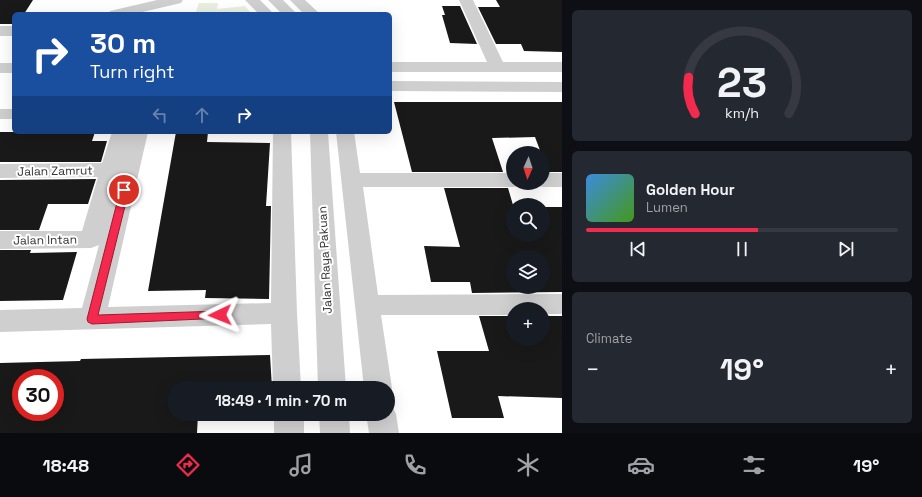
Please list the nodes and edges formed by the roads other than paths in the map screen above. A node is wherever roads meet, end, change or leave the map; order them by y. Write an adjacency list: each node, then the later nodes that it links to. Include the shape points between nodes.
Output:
1 (176, 0): 6 (street)
2 (252, 0): 7 (street)
3 (275, 0): 8 (street)
4 (297, 0): 9 (street)
5 (466, 0): 15 (street)
6 (124, 12)
7 (265, 12)
8 (288, 12)
9 (311, 12)
10 (0, 31): 11 (street)
11 (12, 31)
12 (392, 67): 15 (street)
13 (0, 68): 14 (street)
14 (12, 68)
15 (497, 68): 16 (street)
16 (562, 68)
17 (392, 86): 18 (street)
18 (562, 87)
19 (0, 114): 20 (street)
20 (12, 114)
21 (120, 134): 26 (street)
22 (138, 134): 36 (street)
23 (282, 134): 35 (street)
24 (318, 134): 39 (street, Jalan Raya Pakuan)
25 (345, 134): 28 (street)
26 (111, 170): 27 (street, Jalan Zamrut); 32 (street, Jalan Intan, via 91,239)
27 (0, 171)
28 (351, 180): 29 (street); 34 (street)
29 (506, 180)
30 (550, 180): 31 (street)
31 (562, 180)
32 (0, 240)
33 (562, 304): 34 (street)
34 (367, 305): 40 (street)
35 (284, 313): 36 (street); 38 (street)
36 (92, 319): 37 (street)
37 (0, 322)
38 (287, 381)
39 (332, 381)
40 (377, 381)
41 (288, 421): 44 (street)
42 (334, 421): 45 (street)
43 (382, 421): 46 (street)
44 (289, 433)
45 (335, 433)
46 (384, 433)

